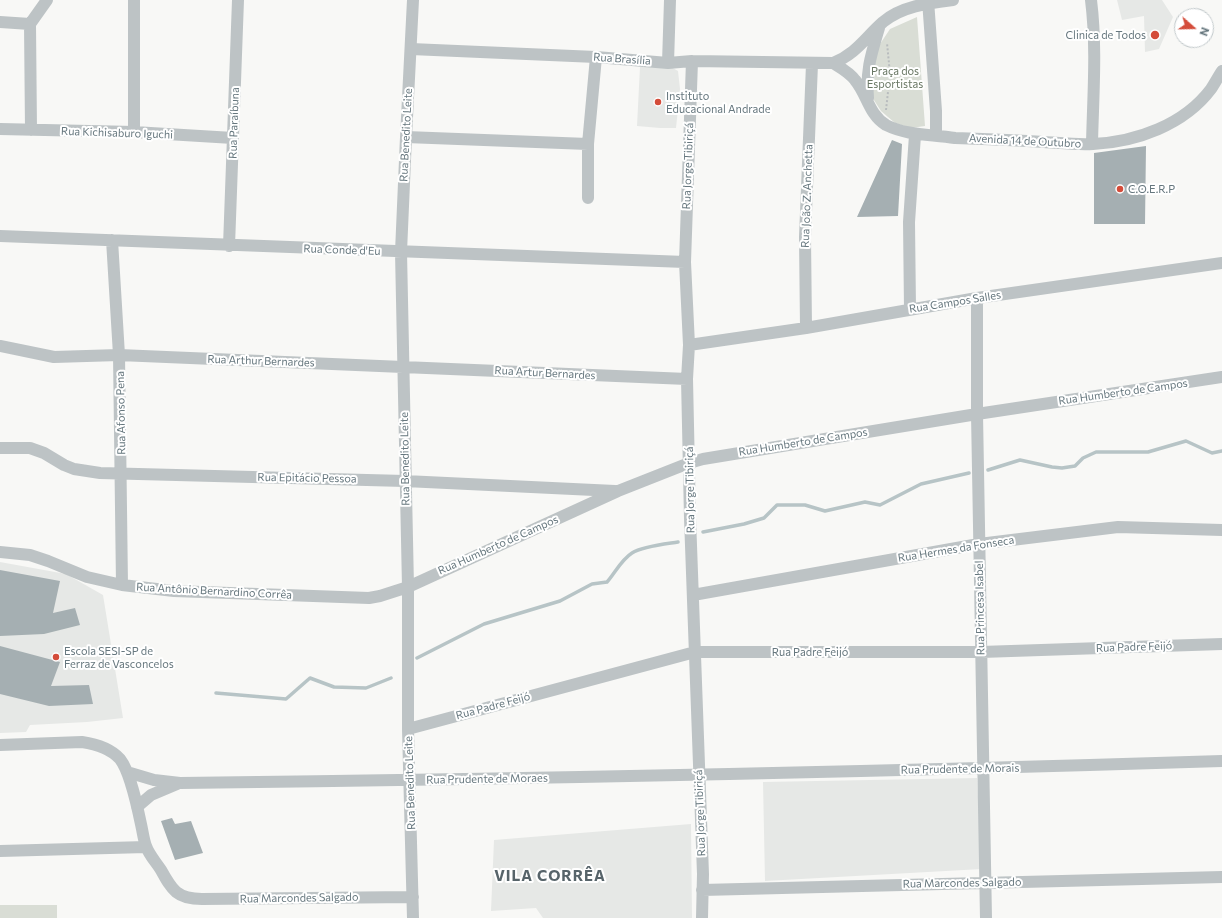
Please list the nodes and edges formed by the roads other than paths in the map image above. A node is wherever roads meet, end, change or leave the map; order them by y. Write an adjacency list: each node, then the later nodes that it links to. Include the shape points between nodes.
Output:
1 (47, 0): 10 (street)
2 (134, 0): 22 (street)
3 (238, 0): 26 (street, Rua Paraíbuna)
4 (413, 0): 12 (street, Rua Benedito Leite)
5 (670, 0): 15 (street)
6 (953, 0): 8 (street)
7 (1091, 0): 28 (street, via 1095,28)
8 (929, 1): 11 (street, via 893,15); 24 (street)
9 (0, 22): 10 (street)
10 (30, 24): 21 (street)
11 (880, 25): 16 (street, via 851,54); 19 (street, via 867,70)
12 (411, 49): 13 (street, Rua Brasília); 25 (street, Rua Benedito Leite)
13 (596, 57): 15 (street, Rua Brasília); 27 (street)
14 (692, 61): 15 (street, Rua Brasília); 17 (street, Rua Brasília); 34 (street, Rua Jorge Tibiriçá)
15 (668, 63)
16 (833, 63): 17 (street, Rua Brasília); 19 (street, Avenida 14 de Outubro, via 855,80)
17 (812, 64): 38 (street, Rua João Z. Anchetta, via 805,236)
18 (1222, 71): 28 (street, Avenida 14 de Outubro, via 1200,101 1161,129 1118,142)
19 (869, 106): 23 (street, Avenida 14 de Outubro, via 885,124)
20 (0, 129): 21 (street, Rua Kichisaburo Iguchi)
21 (31, 130): 22 (street, Rua Kichisaburo Iguchi)
22 (134, 132): 26 (street, Rua Kichisaburo Iguchi)
23 (916, 135): 24 (street, Avenida 14 de Outubro); 37 (street, via 909,222)
24 (936, 135): 28 (street, Avenida 14 de Outubro)
25 (406, 137): 27 (street); 33 (street, Rua Benedito Leite)
26 (233, 138): 32 (street, Rua Paraíbuna)
27 (588, 144): 29 (street)
28 (1092, 144)
29 (588, 198)
30 (0, 236): 31 (street, Rua Conde d'Eu)
31 (112, 240): 32 (street, Rua Conde d'Eu); 41 (street, Rua Afonso Pena)
32 (229, 246): 33 (street, Rua Conde d'Eu)
33 (401, 252): 34 (street, Rua Conde d'Eu); 42 (street, Rua Benedito Leite)
34 (685, 262): 39 (street, Rua Jorge Tibiriçá)
35 (1222, 263): 36 (street, Rua Campos Salles)
36 (977, 298): 37 (street, Rua Campos Salles); 45 (street, Rua Princesa Isabel)
37 (910, 309): 38 (street, Rua Campos Salles)
38 (806, 328): 39 (street, Rua Campos Salles)
39 (689, 345): 44 (street, Rua Jorge Tibiriçá)
40 (0, 346): 41 (street, Rua Arthur Bernardes, via 54,357)
41 (120, 355): 42 (street, Rua Arthur Bernardes); 48 (street, Rua Afonso Pena)
42 (403, 367): 44 (street, Rua Artur Bernardes); 49 (street, Rua Benedito Leite)
43 (1222, 378): 45 (street, Rua Humberto de Campos)
44 (687, 379): 47 (street, Rua Jorge Tibiriçá)
45 (977, 414): 47 (street, Rua Humberto de Campos, via 747,451); 52 (street, Rua Princesa Isabel)
46 (0, 448): 48 (street, Rua Epitácio Pessoa, via 30,448 74,469)
47 (689, 463): 50 (street, Rua Humberto de Campos); 56 (street, Rua Jorge Tibiriçá)
48 (122, 473): 49 (street, Rua Epitácio Pessoa); 54 (street, Rua Afonso Pena)
49 (405, 480): 50 (street, Rua Epitácio Pessoa); 55 (street, Rua Benedito Leite)
50 (618, 491): 55 (street, Rua Humberto de Campos)
51 (1222, 530): 52 (street, Rua Hermes da Fonseca, via 1118,527)
52 (980, 544): 56 (street, Rua Hermes da Fonseca); 59 (street, Rua Princesa Isabel)
53 (0, 552): 54 (street, Rua Antônio Bernardino Corrêa, via 30,555 87,577)
54 (122, 585): 55 (street, Rua Antônio Bernardino Corrêa, via 174,591 354,598 380,596)
55 (408, 587): 60 (street, Rua Benedito Leite)
56 (693, 595): 58 (street, Rua Jorge Tibiriçá)
57 (1222, 644): 59 (street, Rua Padre Feijó)
58 (695, 652): 59 (street, Rua Padre Feijó); 60 (street, Rua Padre Feijó); 65 (street, Rua Jorge Tibiriçá)
59 (981, 652): 63 (street, Rua Princesa Isabel)
60 (408, 729): 66 (street, Rua Benedito Leite)
61 (0, 745): 64 (street, via 82,742 94,744 107,749 118,758)
62 (1222, 761): 63 (street, Rua Prudente de Morais)
63 (982, 769): 65 (street, Rua Prudente de Morais); 72 (street, Rua Princesa Isabel)
64 (127, 772): 67 (street, Rua Prudente de Moraes, via 154,780); 68 (street)
65 (699, 774): 66 (street, Rua Prudente de Moraes); 73 (street, Rua Jorge Tibiriçá)
66 (410, 781): 67 (street, Rua Prudente de Moraes); 74 (street, Rua Benedito Leite)
67 (180, 783): 68 (street, Rua Prudente de Moraes, via 151,796)
68 (137, 807): 69 (street)
69 (146, 847): 70 (street); 74 (street, Rua Marcondes Salgado, via 169,885 185,898)
70 (0, 851)
71 (1222, 877): 72 (street, Rua Marcondes Salgado)
72 (985, 882): 73 (street, Rua Marcondes Salgado); 77 (street, Rua Princesa Isabel)
73 (702, 890): 76 (street, Rua Jorge Tibiriçá)
74 (413, 897): 75 (street, Rua Benedito Leite)
75 (413, 918)
76 (702, 918)
77 (986, 918)

